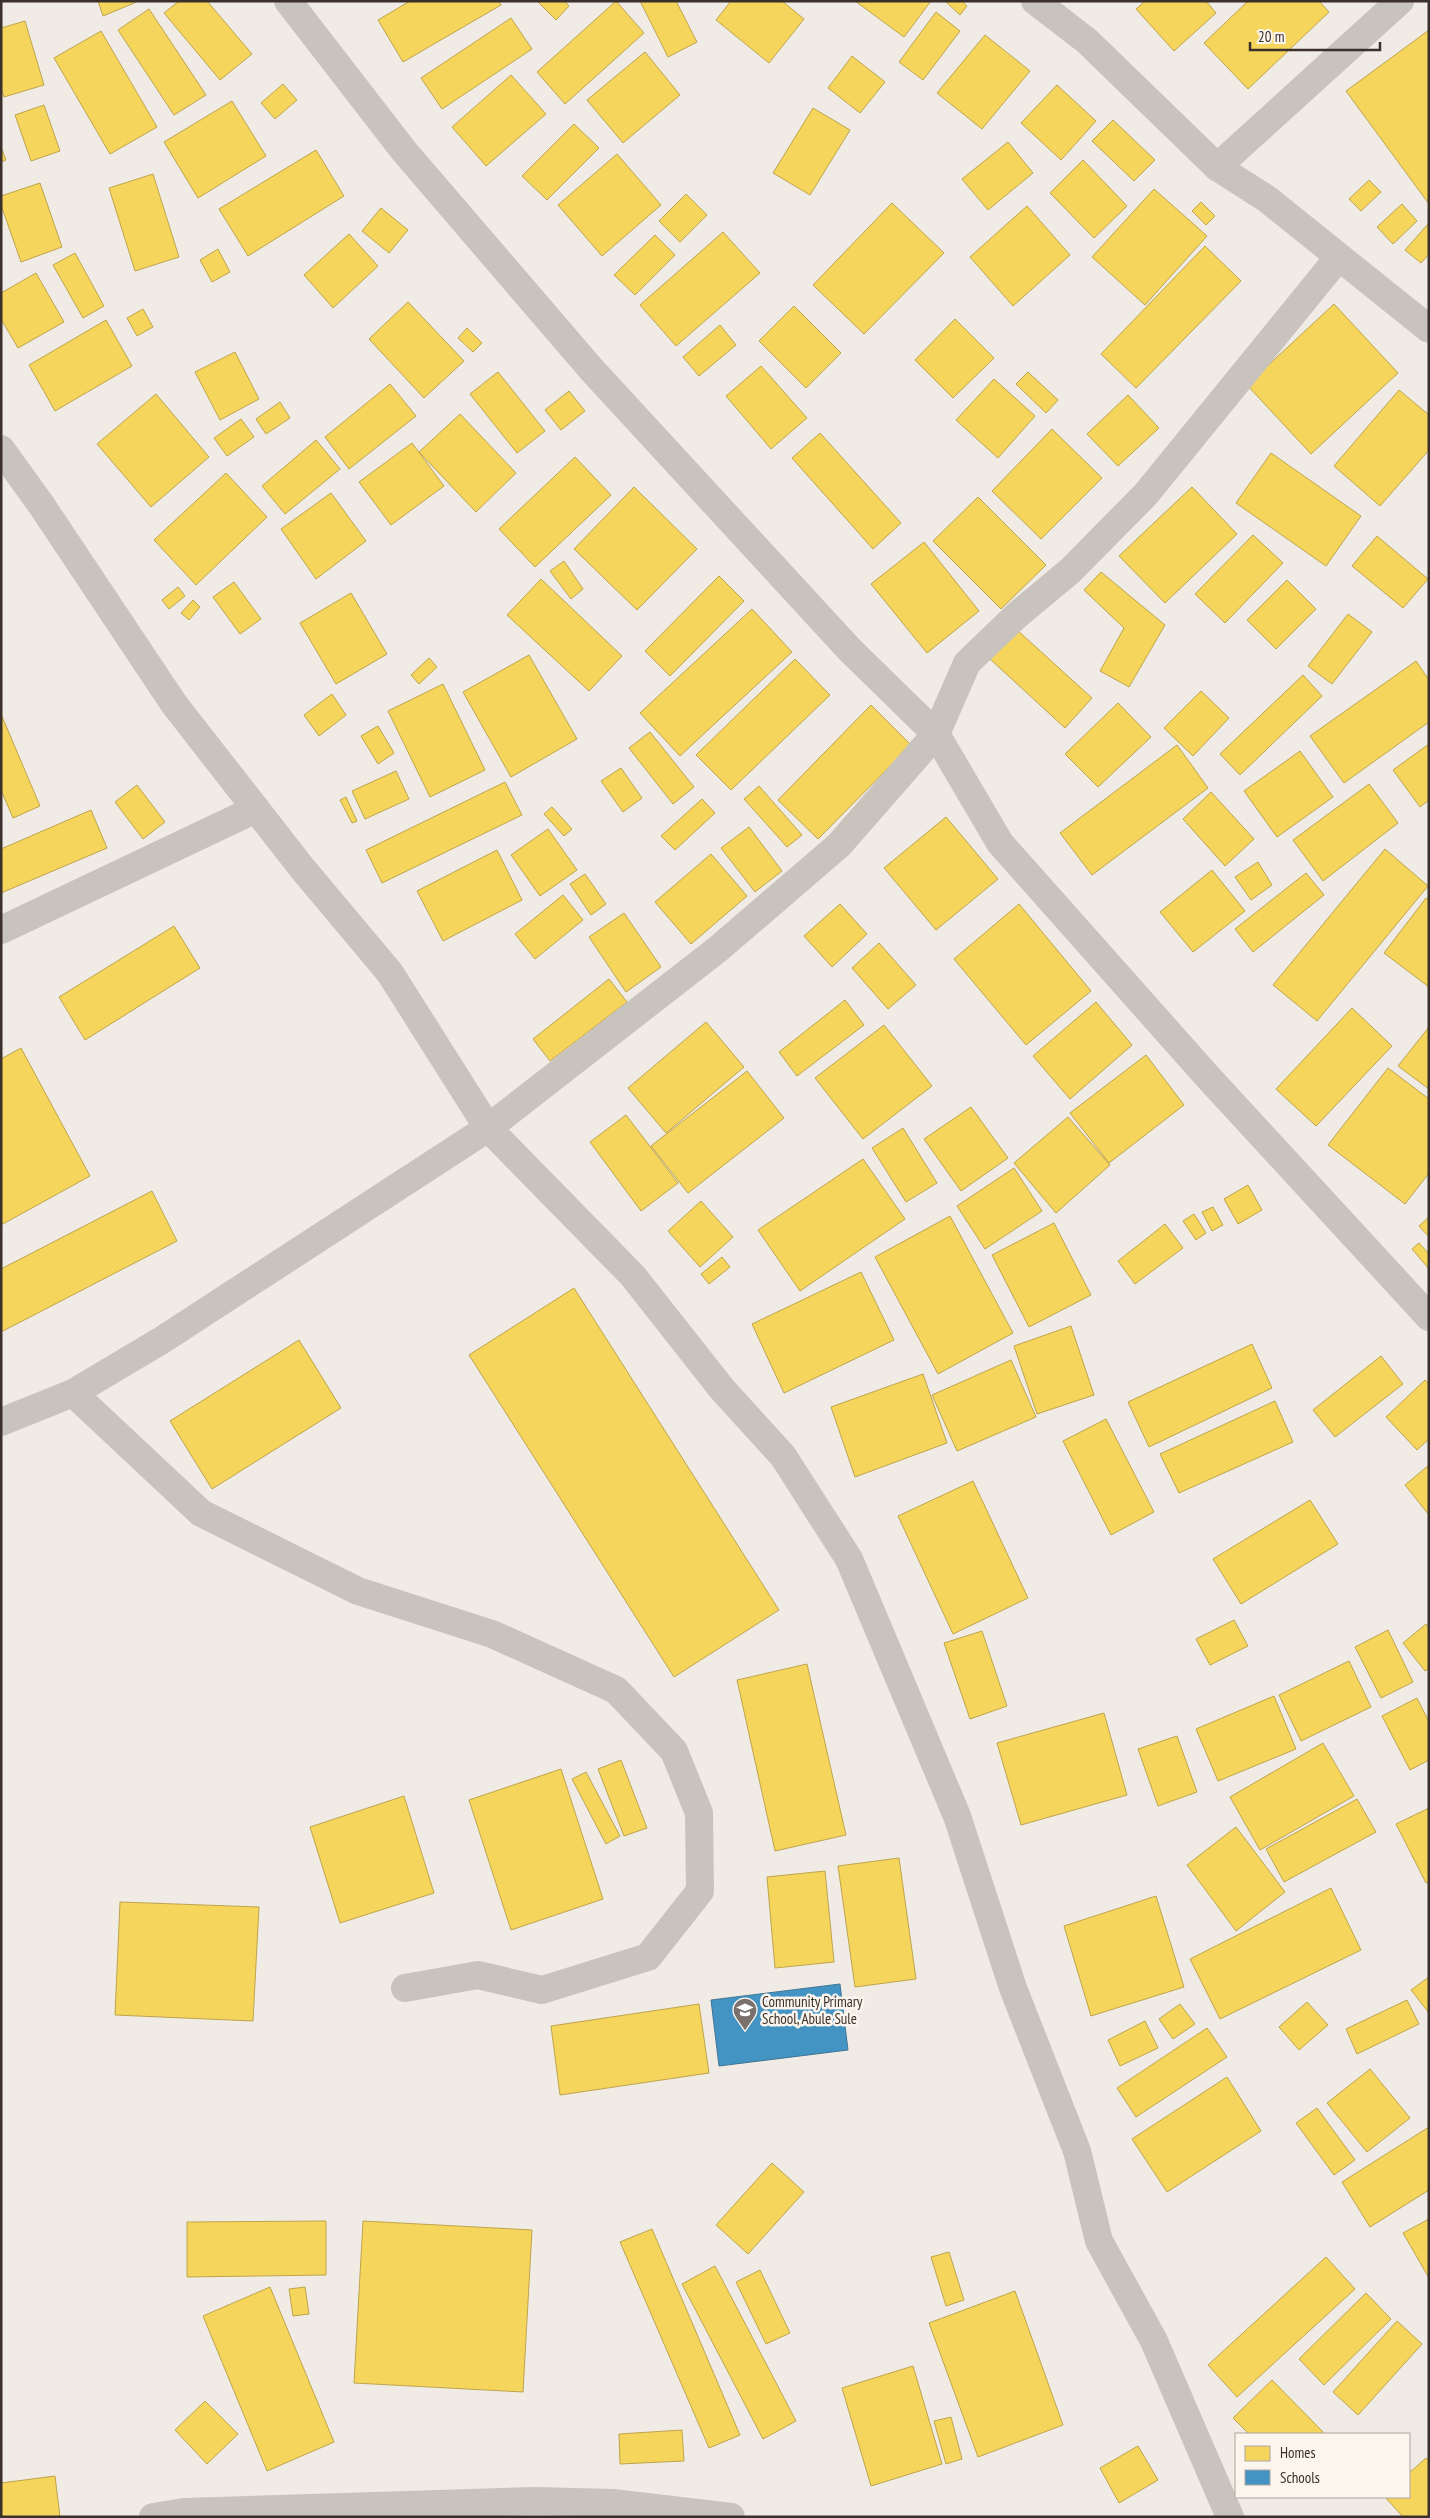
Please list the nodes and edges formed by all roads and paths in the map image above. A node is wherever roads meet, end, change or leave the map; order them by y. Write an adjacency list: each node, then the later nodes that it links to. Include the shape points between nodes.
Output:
1 (288, 1): 8 (street, via 404,151 592,370 850,650)
2 (1035, 1): 4 (street, via 1087,41)
3 (1400, 1): 4 (street)
4 (1217, 167): 5 (street, via 1267,199)
5 (1338, 258): 6 (street); 8 (street, via 1146,494 1070,571 967,663)
6 (1429, 328)
7 (1, 449): 9 (street, via 174,704)
8 (936, 734): 11 (street, via 839,845 718,949); 12 (street, via 1000,843 1207,1076)
9 (256, 809): 10 (street); 11 (street, via 390,973)
10 (1, 930)
11 (488, 1128): 13 (street, via 162,1340); 19 (street, via 633,1276 722,1389 783,1456 849,1559 957,1816 1013,1988 1076,2151 1099,2241 1154,2341)
12 (1429, 1317)
13 (72, 1393): 14 (street); 15 (street, via 202,1513 358,1591 492,1634 616,1690 674,1751 699,1813 700,1891 648,1957 542,1990 478,1975)
14 (1, 1422)
15 (405, 1988)
16 (616, 2510): 17 (street, via 535,2501 184,2512); 18 (street)
17 (153, 2517)
18 (731, 2517)
19 (1230, 2517)

